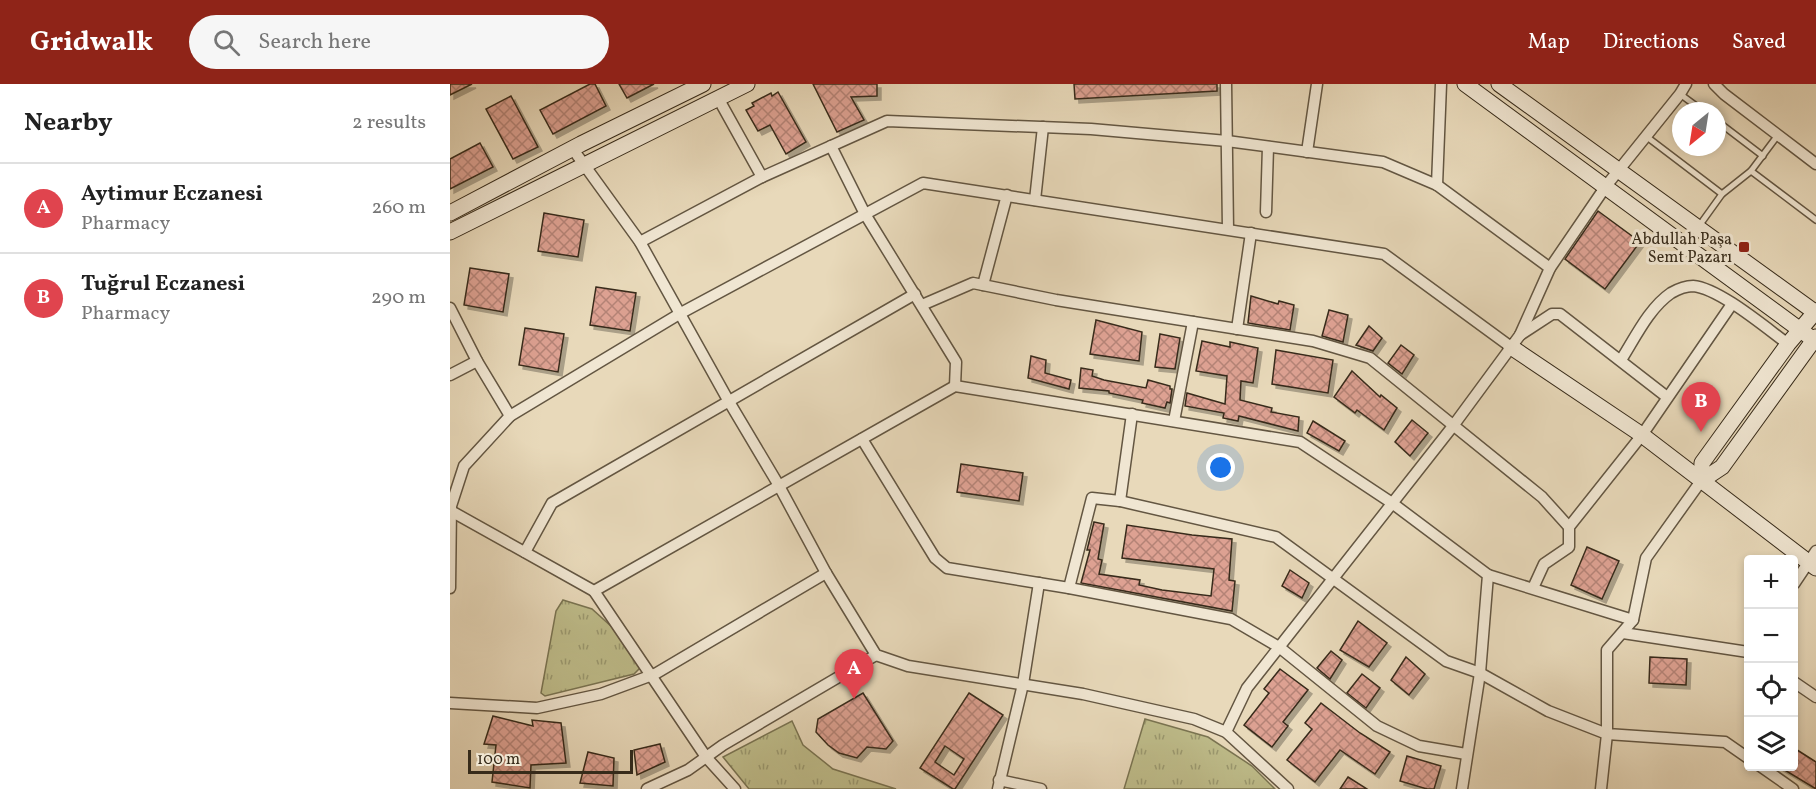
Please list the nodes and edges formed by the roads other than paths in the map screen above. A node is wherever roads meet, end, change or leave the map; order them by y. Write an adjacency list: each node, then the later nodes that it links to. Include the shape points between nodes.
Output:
1 (703, 84): 19 (street)
2 (747, 84): 10 (street)
3 (1226, 84): 16 (street)
4 (1317, 84): 20 (street)
5 (1441, 84): 27 (street)
6 (1465, 84): 28 (street)
7 (1499, 84): 24 (street)
8 (1714, 84): 14 (street)
9 (1683, 89): 11 (lane); 15 (street)
10 (718, 98): 23 (street); 26 (street)
11 (1695, 102)
12 (1044, 127): 16 (street); 17 (street, via 887,121); 31 (street)
13 (1726, 129): 21 (lane)
14 (1778, 135): 21 (lane); 22 (street)
15 (1646, 136): 24 (street); 29 (lane)
16 (1227, 141): 18 (street); 37 (street)
17 (831, 146): 26 (street); 34 (street)
18 (1268, 147): 20 (street); 32 (street)
19 (573, 148): 23 (street); 33 (street)
20 (1307, 152): 27 (street, via 1383,162)
21 (1763, 156): 25 (lane)
22 (1816, 164)
23 (584, 165): 38 (street); 40 (street)
24 (1620, 171): 28 (street); 36 (street)
25 (1751, 171): 29 (lane); 35 (lane)
26 (762, 177): 40 (street)
27 (1437, 185): 41 (street)
28 (1606, 186): 41 (street); 51 (street)
29 (1722, 194): 36 (lane)
30 (1007, 195): 31 (street); 34 (street, via 923,183); 42 (street)
31 (1035, 200): 37 (street)
32 (1266, 212)
33 (450, 213)
34 (865, 214): 43 (street); 48 (street)
35 (1816, 220)
36 (1698, 227): 47 (street)
37 (1228, 230): 39 (street)
38 (450, 231)
39 (1251, 233): 50 (street); 53 (street, via 1384,254)
40 (640, 242): 48 (street)
41 (1550, 268): 53 (street)
42 (982, 285): 45 (street, via 973,283); 49 (street)
43 (915, 294): 45 (street); 60 (street)
44 (1732, 304): 54 (street); 55 (street, via 1695,286 1671,293 1655,309); 59 (street)
45 (921, 305): 58 (street, via 956,362)
46 (450, 308): 56 (street)
47 (1816, 312): 51 (street)
48 (681, 313): 60 (street); 62 (street)
49 (1193, 322): 50 (street); 63 (street)
50 (1238, 329): 64 (street, via 1313,341 1370,358)
51 (1801, 329): 52 (street); 54 (street)
52 (1815, 339): 67 (street, via 1722,466)
53 (1516, 341): 55 (street, via 1552,314 1560,314); 64 (street); 65 (street)
54 (1788, 344): 67 (street, via 1702,463)
55 (1621, 360): 59 (street)
56 (477, 362): 57 (street); 62 (street)
57 (450, 375)
58 (955, 386): 61 (street); 66 (street)
59 (1667, 397): 65 (street)
60 (728, 400): 68 (street); 73 (street, via 552,503)
61 (1132, 414): 63 (street); 69 (street)
62 (510, 416): 71 (street, via 464,466)
63 (1174, 421): 70 (street, via 1300,442)
64 (1453, 426): 70 (street); 72 (street, via 1542,496)
65 (1642, 435): 67 (street); 72 (street)
66 (862, 439): 68 (street); 80 (street, via 935,558 947,568)
67 (1701, 481): 75 (street); 85 (street, via 1646,558)
68 (778, 484): 76 (street); 84 (street)
69 (1120, 501): 78 (street, via 1275,537); 82 (street, via 1092,498)
70 (1392, 503): 77 (street); 78 (street)
71 (451, 511): 73 (street); 74 (street)
72 (1569, 527): 83 (street, via 1569,548 1544,564)
73 (525, 552): 84 (street)
74 (450, 553): 81 (street)
75 (1813, 560): 79 (street)
76 (826, 573): 89 (street); 91 (street)
77 (1488, 574): 83 (street); 90 (street)
78 (1333, 578): 87 (street); 90 (street, via 1446,661)
79 (1798, 579)
80 (1039, 583): 82 (street); 92 (street)
81 (450, 588)
82 (1069, 588): 87 (street, via 1232,620)
83 (1533, 588): 85 (street)
84 (594, 591): 91 (street)
85 (1633, 620): 86 (street)
86 (1623, 633): 88 (street); 97 (street, via 1607,650)
87 (1279, 647): 96 (street, via 1247,688); 98 (street, via 1377,726 1419,746)
88 (1744, 651)
89 (876, 656): 92 (street, via 908,666); 100 (street)
90 (1480, 673): 97 (street, via 1548,711); 98 (street)
91 (651, 675): 95 (street, via 601,694 544,707); 100 (street)
92 (1023, 684): 96 (street, via 1194,719); 102 (street)
93 (1798, 685): 94 (street)
94 (1816, 697)
95 (450, 703)
96 (1226, 732): 106 (street)
97 (1607, 735): 99 (street, via 1725,742); 108 (street)
98 (1466, 754): 107 (street)
99 (1744, 755)
100 (706, 757): 103 (street); 104 (street)
101 (1767, 771): 109 (street)
102 (998, 785): 105 (street)
103 (647, 789)
104 (735, 789)
105 (1041, 789)
106 (1288, 789)
107 (1462, 789)
108 (1601, 789)
109 (1793, 789)

